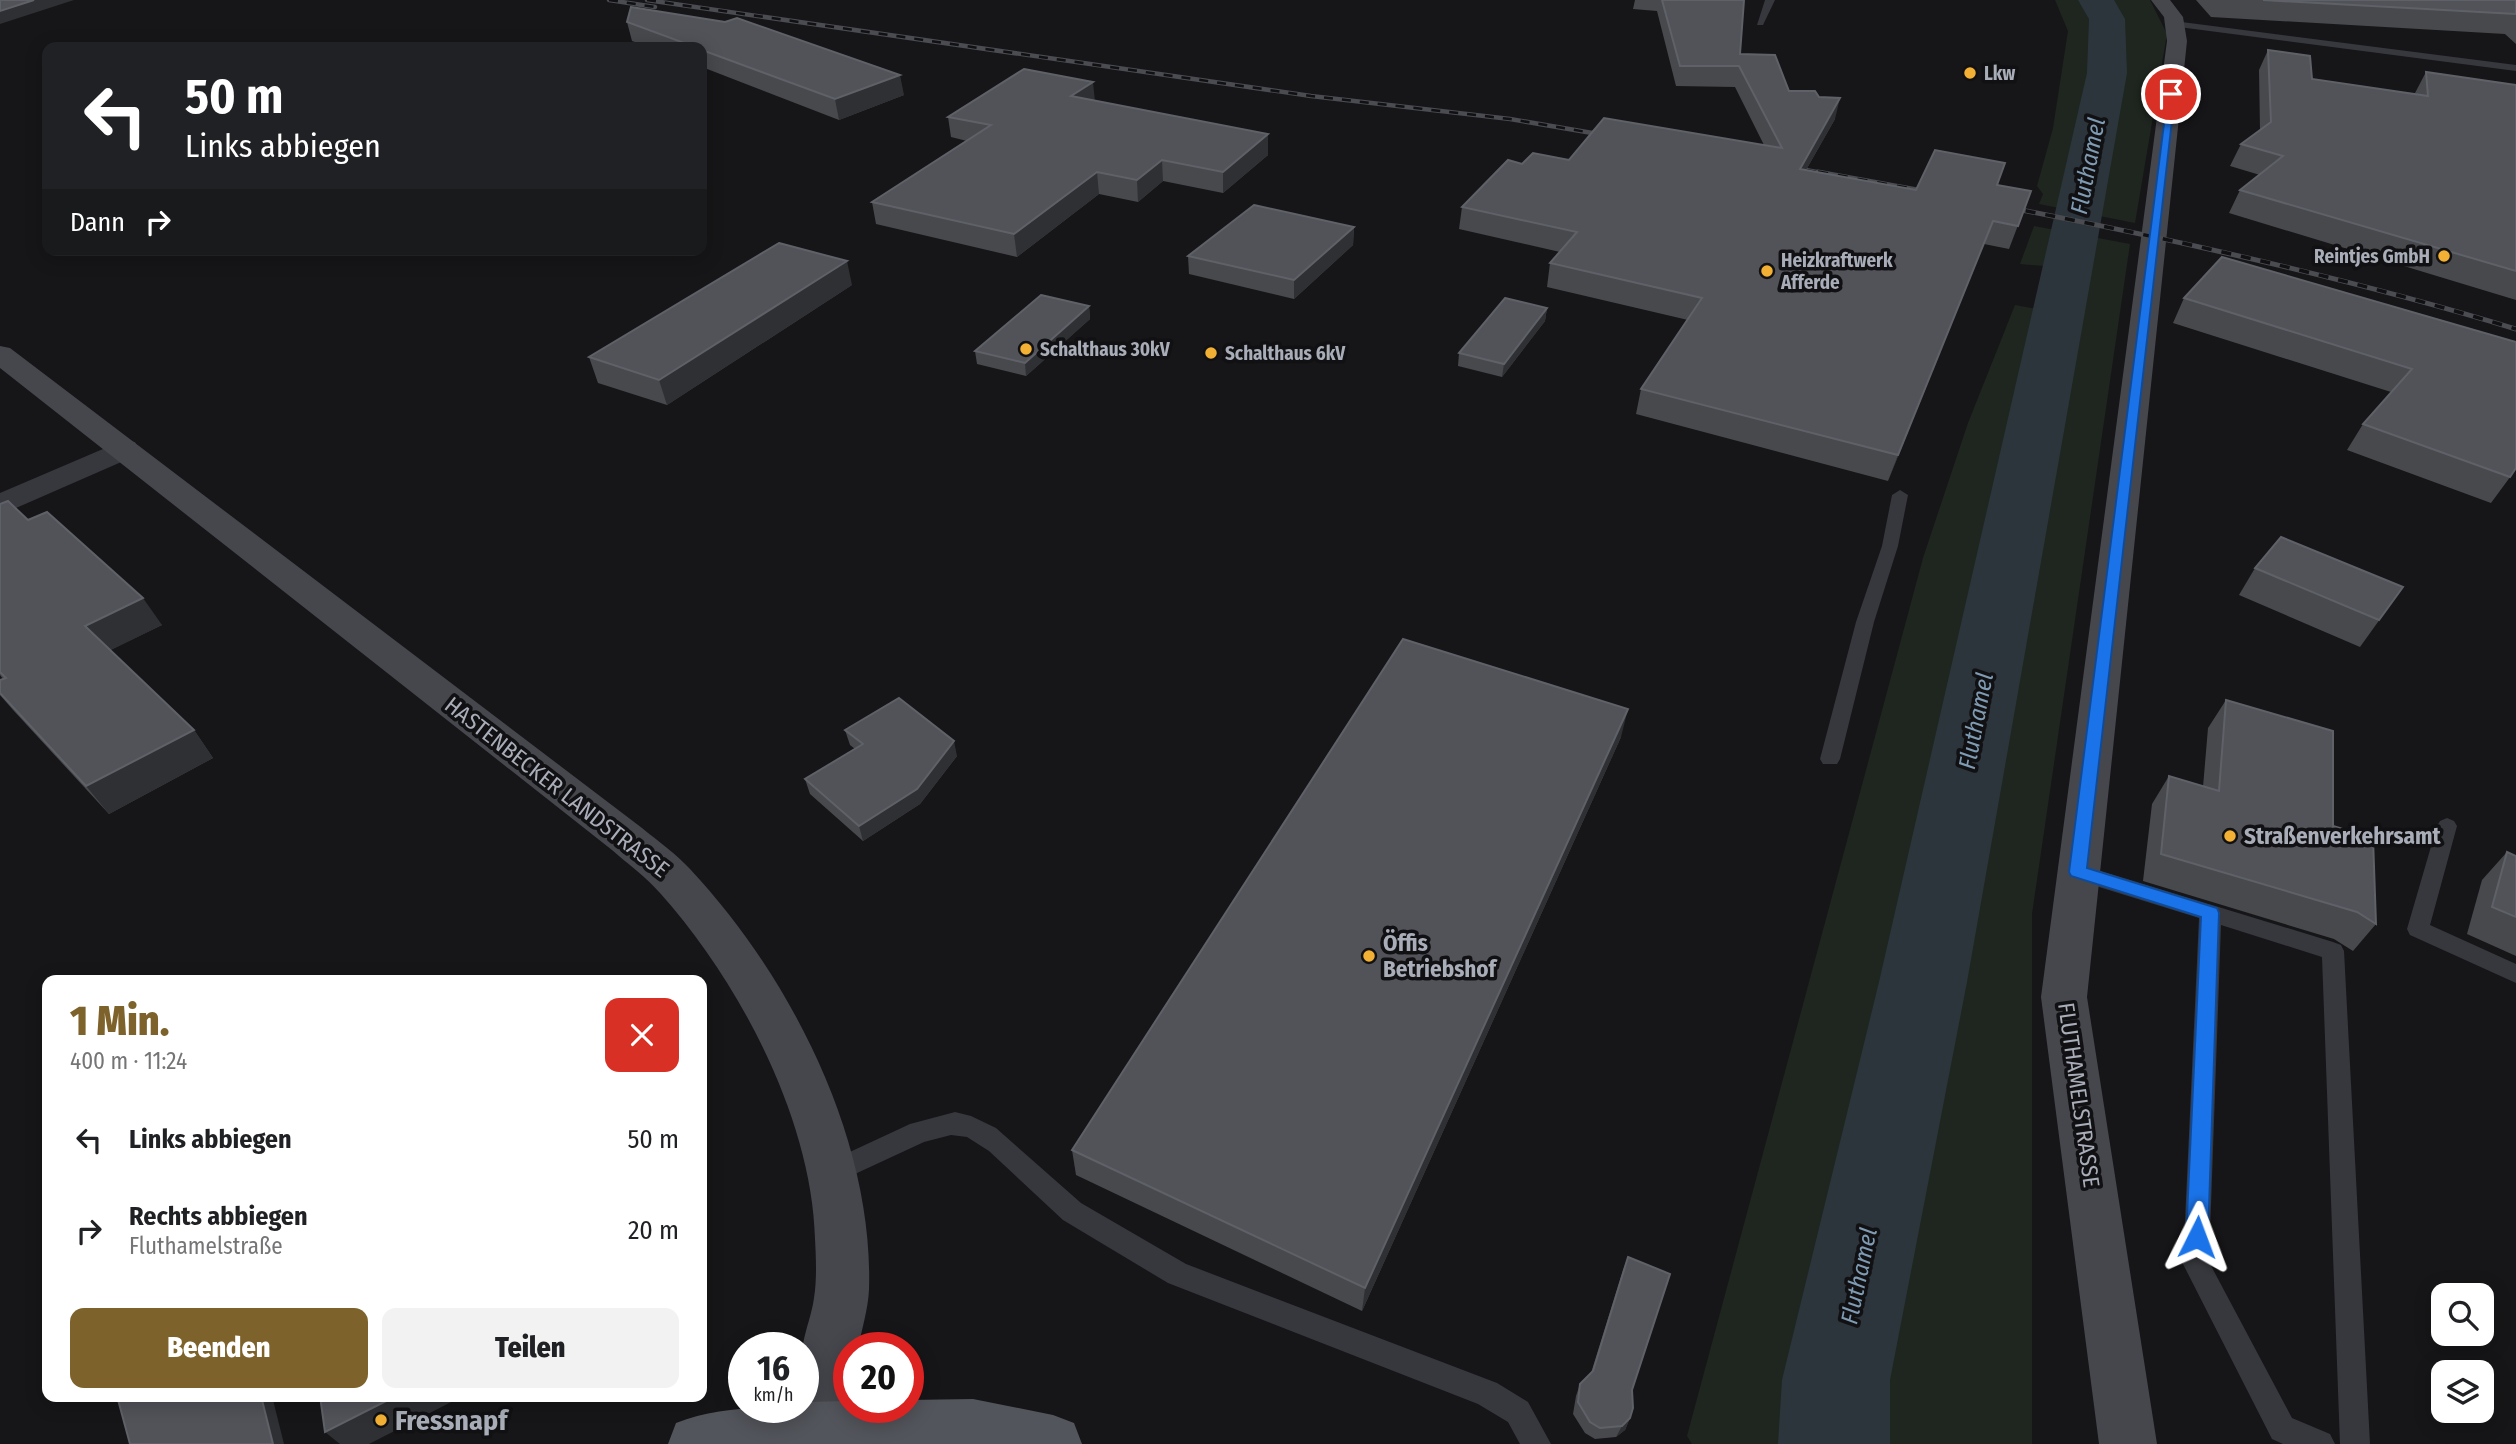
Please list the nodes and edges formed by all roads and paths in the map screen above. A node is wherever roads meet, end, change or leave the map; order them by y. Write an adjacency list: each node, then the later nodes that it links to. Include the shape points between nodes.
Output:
1 (1770, 0): 3 (lane)
2 (2167, 12): 4 (lane); 11 (main road, FLUTHAMELSTRASSE, via 2177,41)
3 (1760, 23)
4 (2516, 68)
5 (0, 354): 6 (main road, HASTENBECKER LANDSTRASSE)
6 (124, 449): 8 (street); 14 (main road, HASTENBECKER LANDSTRASSE, via 674,880 713,926 763,1003 792,1059)
7 (1900, 495): 9 (lane)
8 (0, 505)
9 (1830, 759)
10 (2447, 826): 13 (lane, via 2418,929)
11 (2078, 872): 12 (lane); 19 (main road, FLUTHAMELSTRASSE, via 2064,997)
12 (2210, 913): 20 (lane, via 2196,1264 2282,1429); 21 (lane, via 2333,951)
13 (2516, 974)
14 (833, 1172): 15 (main road, HASTENBECKER LANDSTRASSE, via 842,1221 842,1291); 18 (lane, via 947,1124 978,1130 995,1140 1060,1202 1140,1254 1190,1279 1487,1393 1518,1412)
15 (813, 1430): 16 (main road); 17 (main road, via 973,1428)
16 (697, 1444)
17 (1053, 1444)
18 (1536, 1444)
19 (2128, 1444)
20 (2320, 1444)
21 (2355, 1444)

